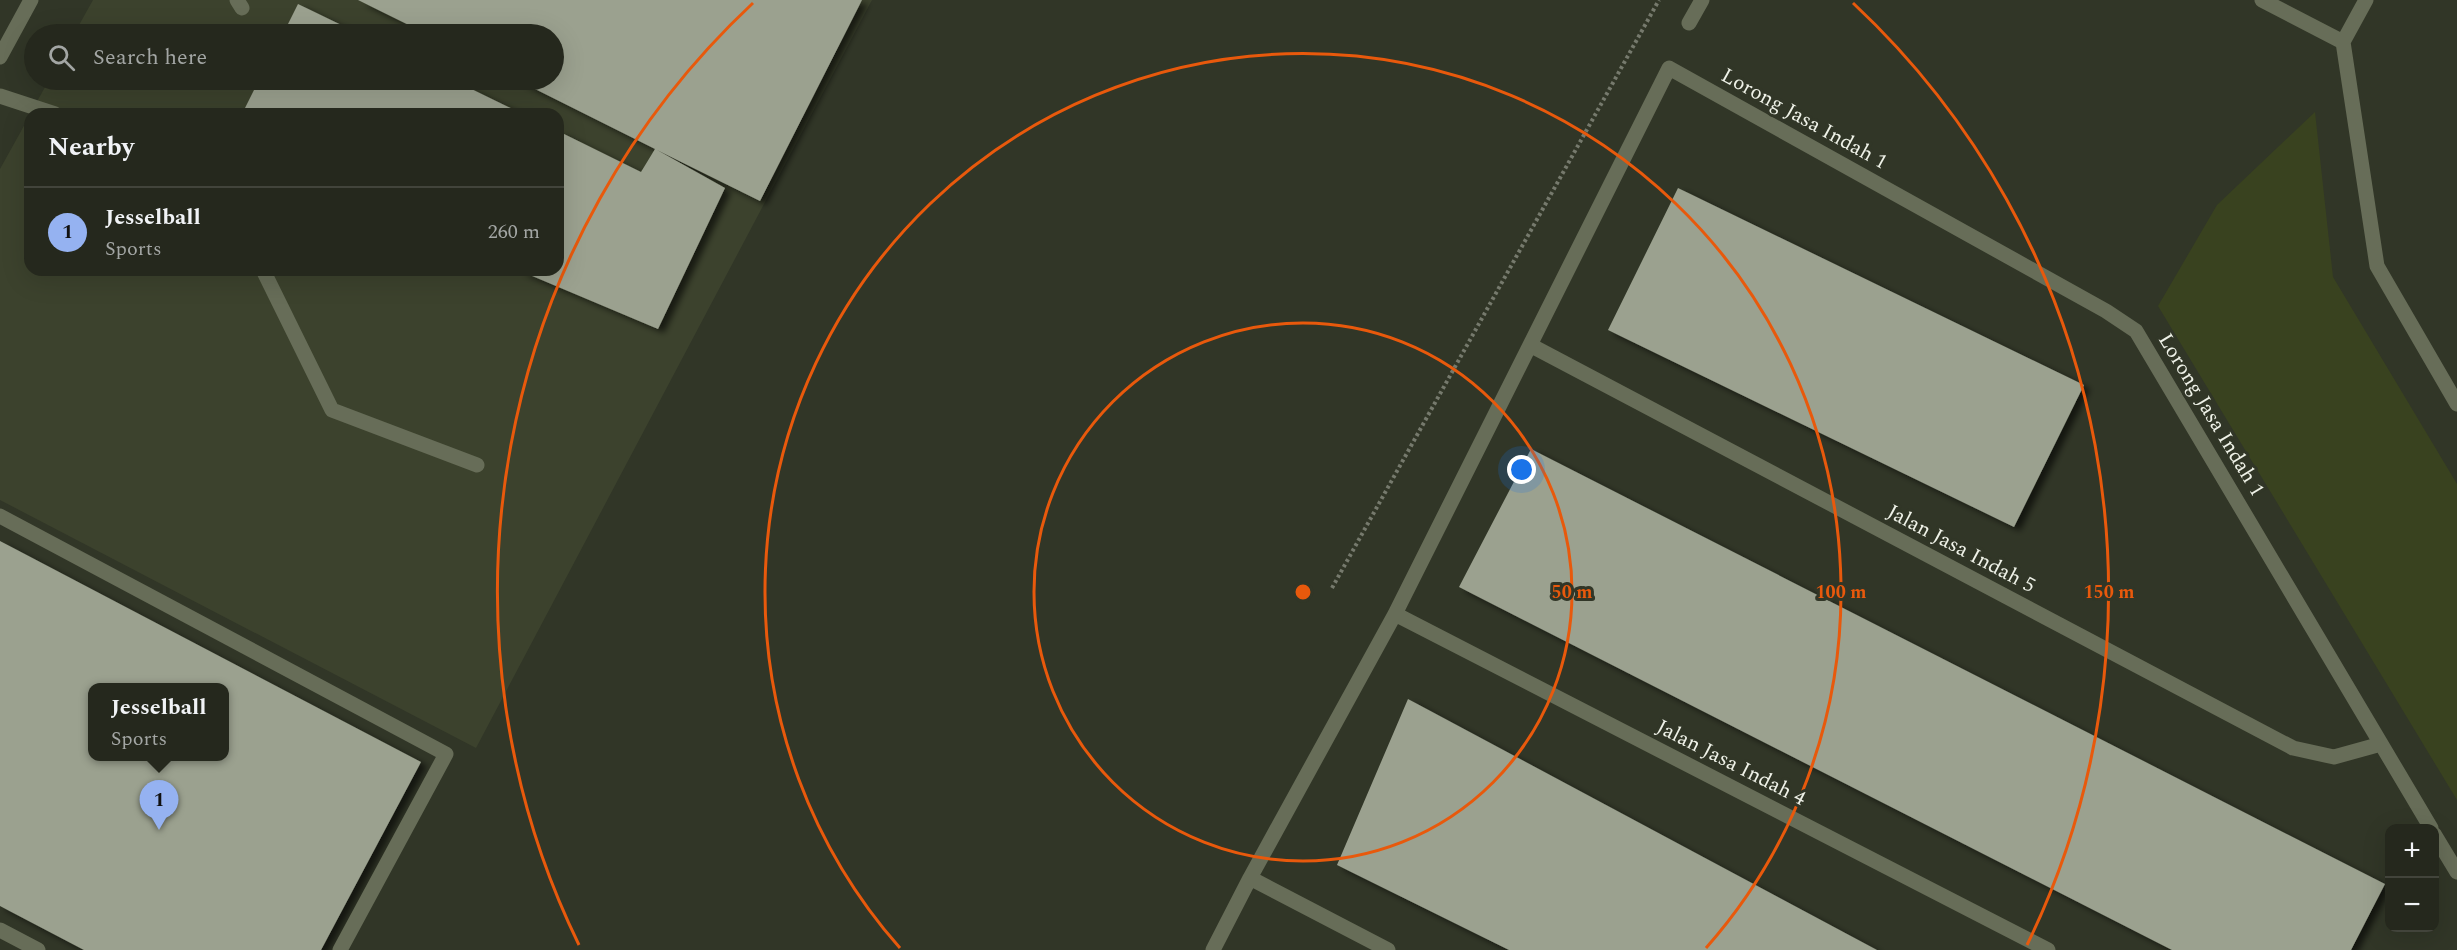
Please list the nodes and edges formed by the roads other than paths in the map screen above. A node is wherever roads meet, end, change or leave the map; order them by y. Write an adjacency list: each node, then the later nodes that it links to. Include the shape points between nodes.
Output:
1 (31, 0): 7 (street)
2 (1702, 0): 5 (street)
3 (2262, 0): 6 (street)
4 (2366, 0): 6 (street)
5 (1689, 23)
6 (2343, 42): 12 (street, via 2377,266)
7 (0, 57)
8 (0, 96): 9 (street)
9 (37, 108)
10 (266, 276): 13 (street, via 332,410)
11 (1530, 345): 15 (street); 16 (street, Jalan Jasa Indah 5, via 2293,748 2334,757); 16 (street, Lorong Jasa Indah 1, via 1669,68 2136,331)
12 (2457, 404)
13 (477, 465)
14 (0, 516): 23 (street, via 446,754)
15 (1395, 614): 20 (street); 26 (street, Jalan Jasa Indah 4)
16 (2381, 744): 17 (street, Lorong Jasa Indah 1)
17 (2429, 824)
18 (2439, 842): 19 (street)
19 (2457, 872)
20 (1250, 878): 24 (street); 25 (street)
21 (0, 930): 22 (street)
22 (38, 950)
23 (340, 950)
24 (1214, 950)
25 (1388, 950)
26 (2048, 950)

